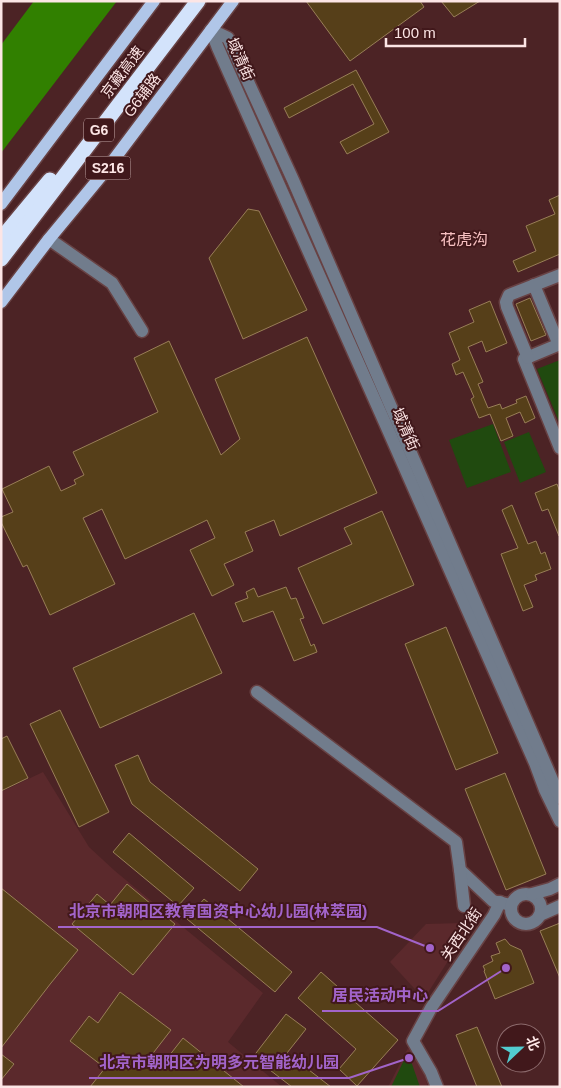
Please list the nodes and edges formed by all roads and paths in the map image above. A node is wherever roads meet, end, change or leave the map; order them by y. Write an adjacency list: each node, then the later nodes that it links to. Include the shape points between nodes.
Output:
1 (154, 1): 6 (main road)
2 (185, 1): 7 (highway, 京藏高速 / G6, via 68,158)
3 (198, 1): 9 (highway, 京藏高速 / G6)
4 (232, 1): 5 (main road, G6辅路 / S216)
5 (211, 30): 8 (main road, G6辅路 / S216, via 106,170); 18 (street, 域清街, via 535,763)
6 (1, 204)
7 (1, 239)
8 (49, 239): 12 (main road, G6辅路 / S216); 13 (street, via 112,283)
9 (1, 260)
10 (560, 275): 11 (street)
11 (534, 285): 14 (street); 15 (street, via 509,295 506,302)
12 (1, 302)
13 (142, 331)
14 (559, 345): 15 (street)
15 (528, 358): 16 (street, via 524,359)
16 (560, 448)
17 (257, 692): 20 (street, via 456,842)
18 (555, 789): 19 (street, 域清街)
19 (560, 821)
20 (460, 870): 23 (street, via 493,901); 24 (street)
21 (560, 884): 22 (street)
22 (532, 894): 23 (street, via 520,894); 26 (street, via 541,904)
23 (505, 904): 26 (street, via 514,919 524,924 534,922); 27 (street, 关西北街, via 494,915 431,1008 413,1041)
24 (464, 906)
25 (560, 906): 26 (street)
26 (540, 915)
27 (437, 1087)

